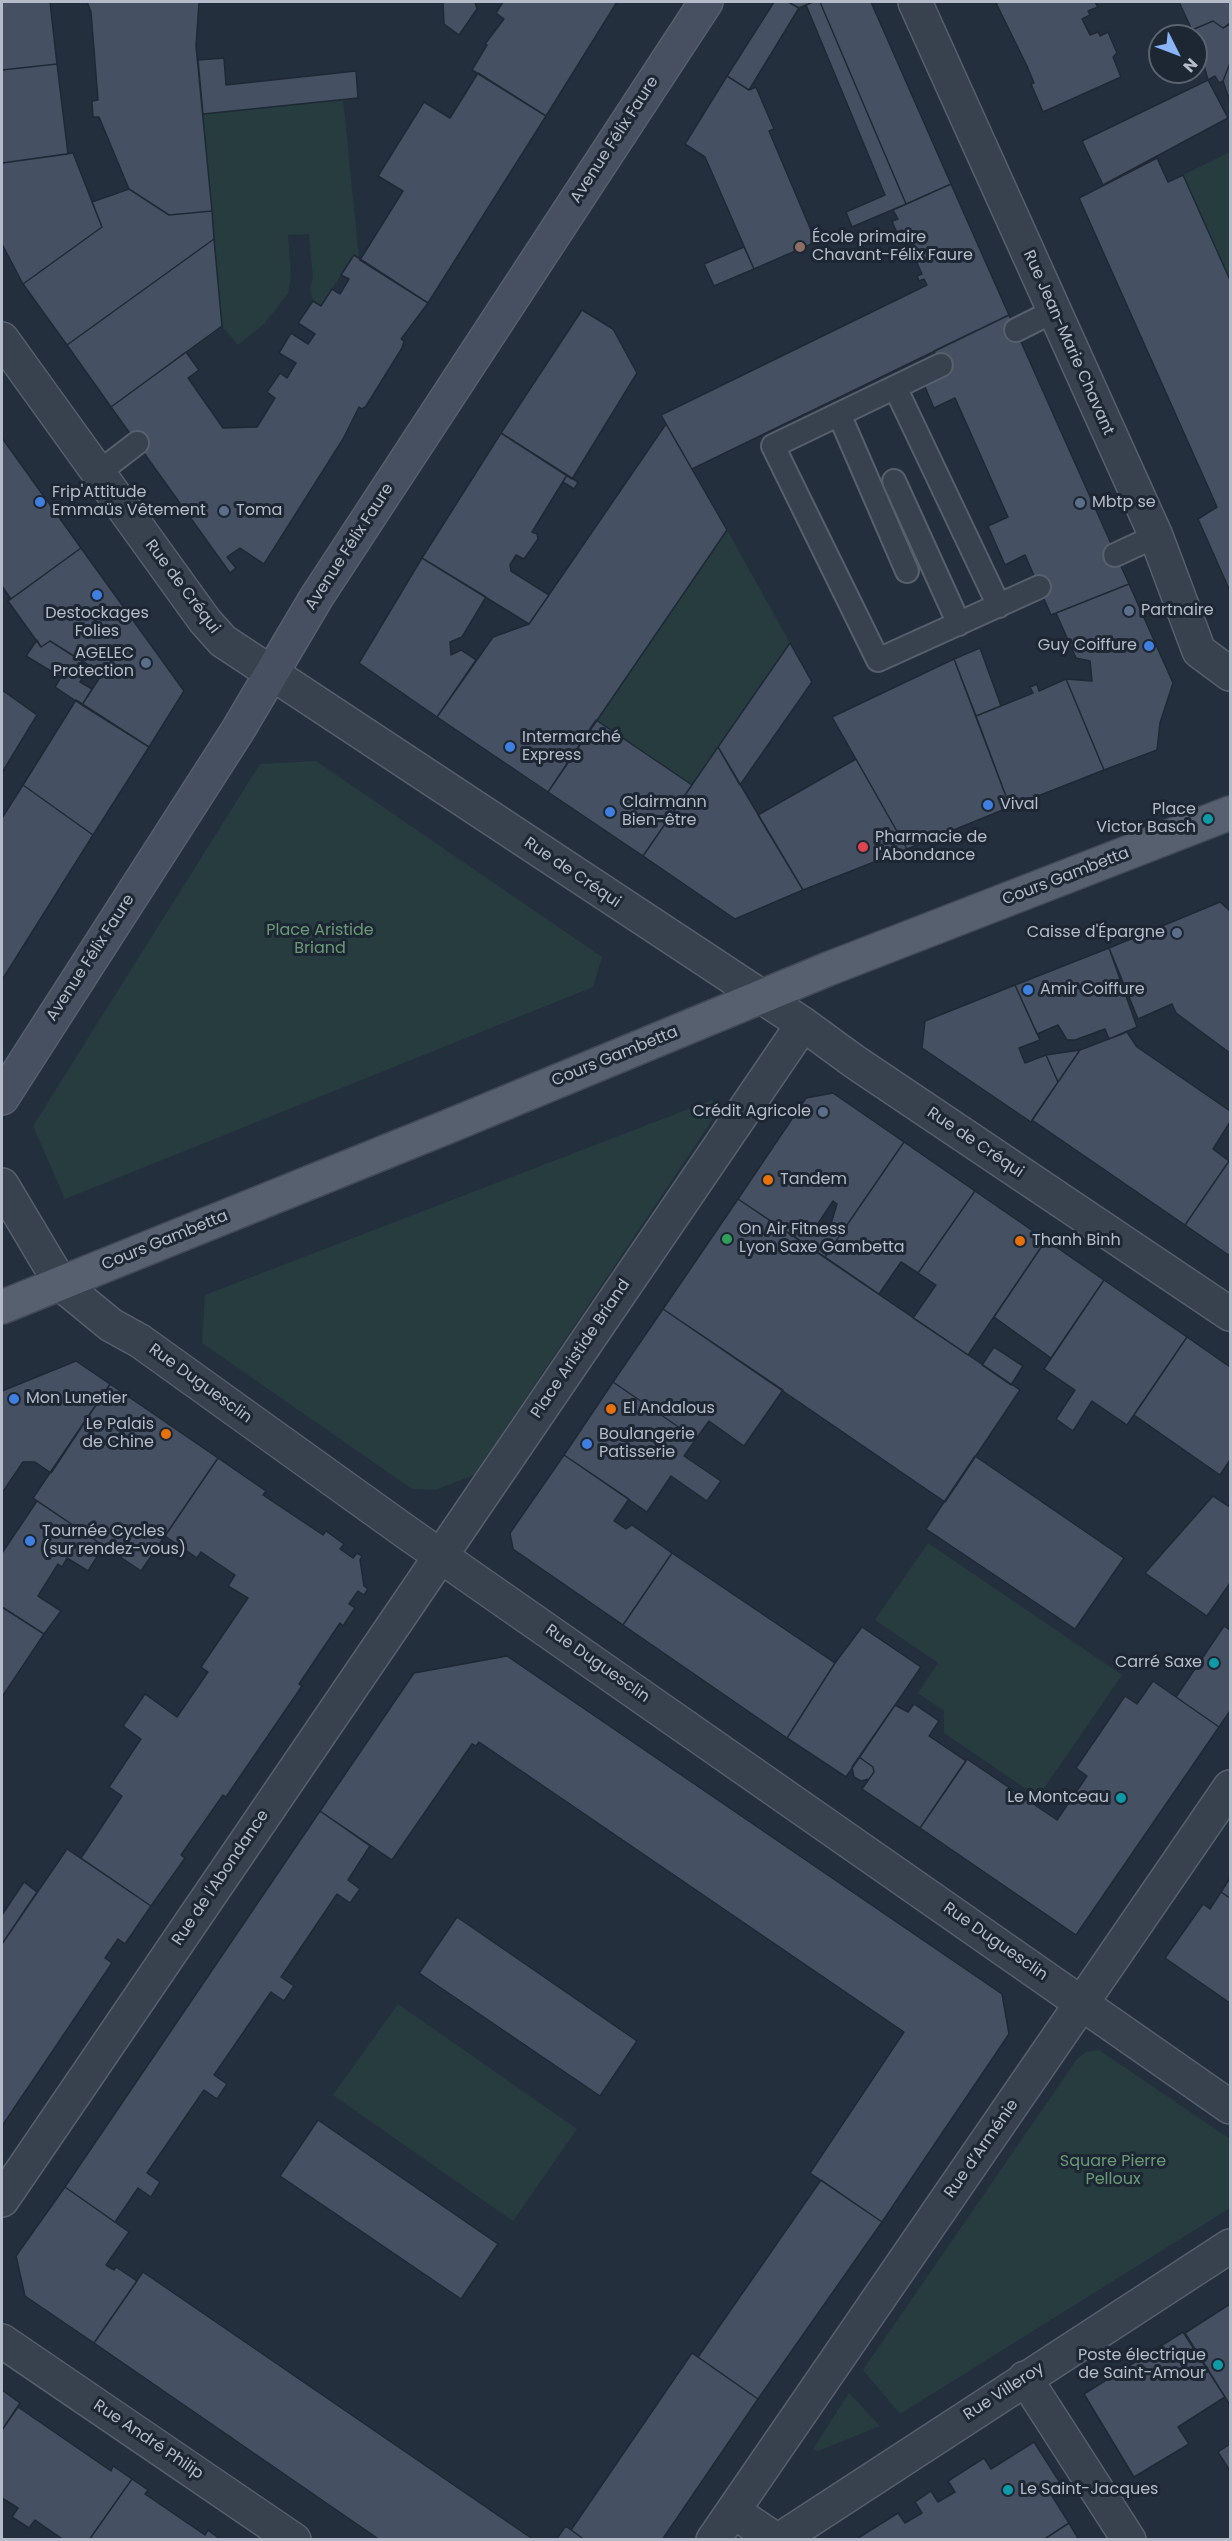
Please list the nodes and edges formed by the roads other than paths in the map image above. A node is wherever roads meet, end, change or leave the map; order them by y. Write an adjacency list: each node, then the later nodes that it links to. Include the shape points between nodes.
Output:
1 (706, 2): 18 (street, Avenue Félix Faure, via 316,598)
2 (915, 2): 3 (street, Rue Jean-Marie Chavant)
3 (1054, 311): 4 (lane); 12 (street, Rue Jean-Marie Chavant)
4 (1016, 330)
5 (2, 339): 10 (street, Rue de Créqui)
6 (941, 364): 7 (lane)
7 (895, 387): 8 (lane); 16 (lane)
8 (838, 414): 14 (lane); 17 (lane, via 773,446 878,660)
9 (136, 443): 10 (lane)
10 (98, 473): 18 (street, Rue de Créqui, via 205,621 223,641)
11 (894, 481): 17 (lane)
12 (1156, 536): 13 (lane); 19 (street, Rue Jean-Marie Chavant, via 1199,651)
13 (1116, 555)
14 (907, 571)
15 (1039, 587): 16 (lane)
16 (999, 606): 17 (lane)
17 (959, 624)
18 (271, 675): 21 (street, Rue de Créqui); 23 (street, Avenue Félix Faure)
19 (1230, 675)
20 (1230, 813): 21 (main road, Cours Gambetta)
21 (762, 997): 22 (street, Rue de Créqui); 25 (main road, Cours Gambetta)
22 (803, 1024): 27 (street, Rue de Créqui); 28 (street, Place Aristide Briand)
23 (2, 1098)
24 (2, 1185): 25 (street, Rue Duguesclin)
25 (61, 1284): 26 (main road, Cours Gambetta); 28 (street, Rue Duguesclin, via 111,1325 140,1341)
26 (2, 1307)
27 (1230, 1314)
28 (441, 1555): 30 (street, Rue Duguesclin); 32 (street, Rue de l'Abondance)
29 (1230, 1787): 30 (street, Rue d’Arménie)
30 (1083, 2003): 31 (street, Rue Duguesclin); 36 (street, Rue d’Arménie)
31 (1230, 2106)
32 (2, 2200)
33 (1230, 2246): 35 (street, Rue Villeroy)
34 (2, 2341): 37 (street, Rue André Philip)
35 (1025, 2378): 39 (street, Rue Villeroy); 40 (street)
36 (733, 2511): 38 (street, Rue d’Arménie); 39 (street)
37 (294, 2540)
38 (713, 2540)
39 (777, 2540)
40 (1129, 2540)

